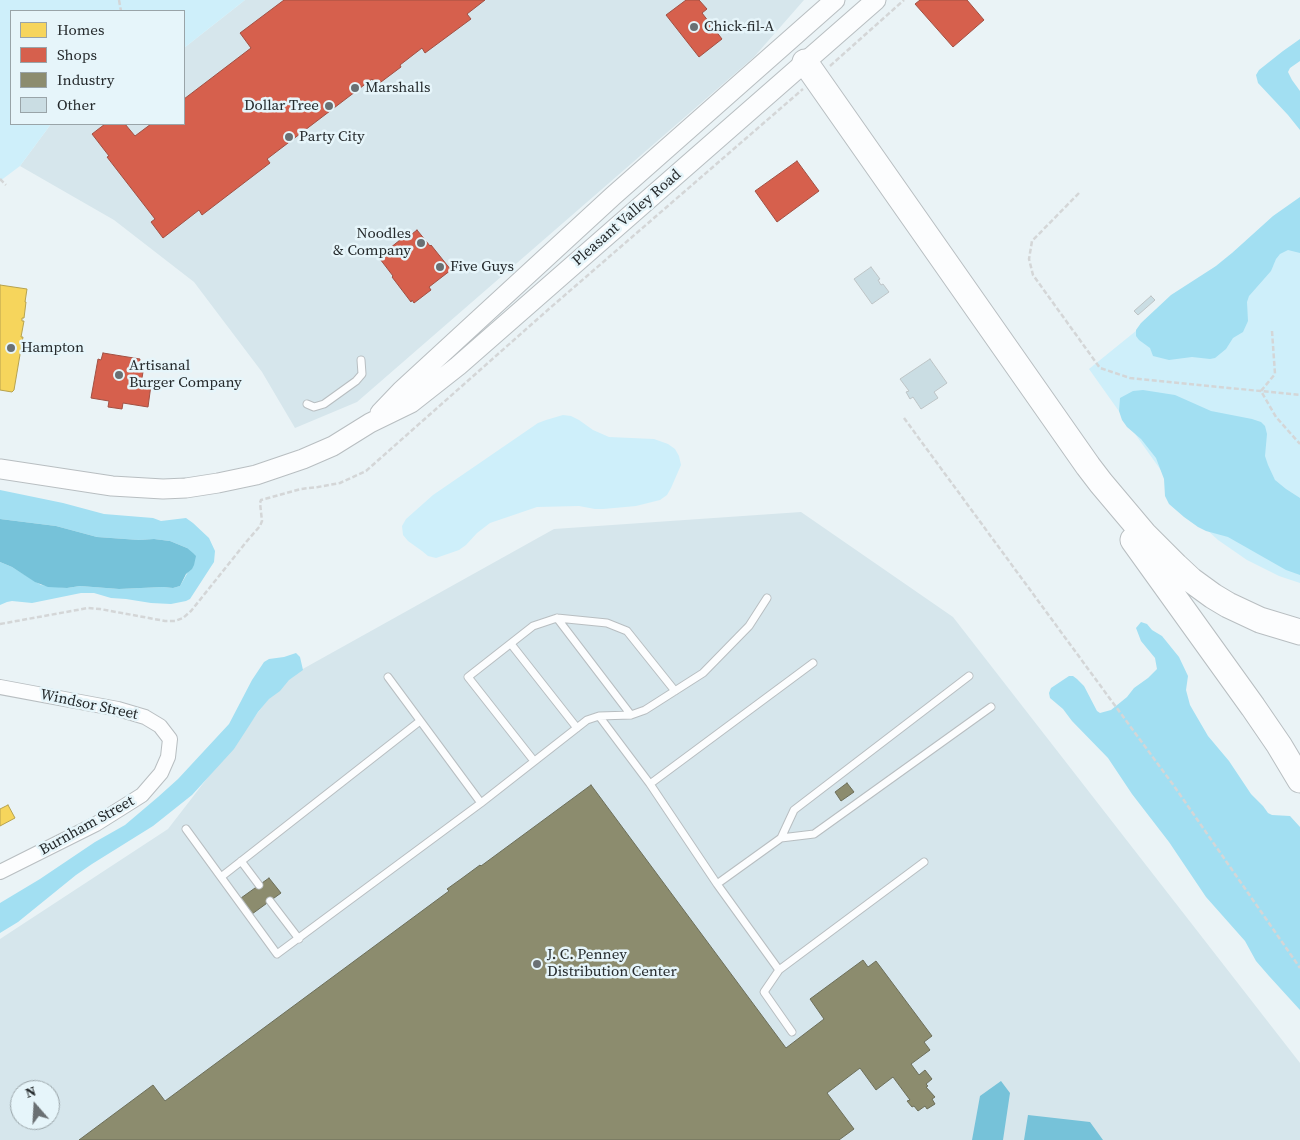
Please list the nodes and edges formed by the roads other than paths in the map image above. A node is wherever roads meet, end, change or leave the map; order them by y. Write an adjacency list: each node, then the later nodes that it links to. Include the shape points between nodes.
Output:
1 (835, 0): 3 (main road, Pleasant Valley Road)
2 (876, 0): 4 (main road, Pleasant Valley Road)
3 (789, 41): 4 (main road); 5 (main road, Pleasant Valley Road)
4 (805, 62): 7 (main road, Pleasant Valley Road); 13 (highway)
5 (595, 212): 6 (main road, Pleasant Valley Road); 7 (main road)
6 (581, 225): 8 (main road); 11 (main road, Pleasant Valley Road)
7 (612, 231): 8 (main road, Pleasant Valley Road)
8 (598, 243): 11 (main road, Pleasant Valley Road, via 458,366 411,403)
9 (361, 360): 10 (lane, via 362,374 356,381 324,404 314,407)
10 (307, 404)
11 (370, 423): 12 (main road, Pleasant Valley Road, via 333,446 303,459 256,475 200,486 162,489 112,486)
12 (0, 469)
13 (1101, 484): 16 (highway, via 1161,552 1200,586 1243,613); 30 (highway, via 1136,546 1279,745)
14 (767, 598): 22 (lane, via 728,649 703,674)
15 (557, 618): 17 (lane, via 533,626); 22 (lane, via 606,623 627,631); 24 (lane)
16 (1300, 632)
17 (511, 644): 27 (lane); 29 (lane, via 468,677)
18 (813, 663): 31 (lane)
19 (969, 676): 34 (lane, via 794,810)
20 (388, 677): 26 (lane)
21 (0, 687): 28 (street, Windsor Street, via 118,709 160,726)
22 (675, 691): 24 (lane)
23 (991, 707): 34 (lane, via 814,834)
24 (631, 715): 25 (lane)
25 (599, 716): 27 (lane); 31 (lane)
26 (420, 721): 32 (lane); 35 (lane)
27 (577, 728): 29 (lane)
28 (170, 739): 37 (street, Burnham Street, via 168,756 160,773 142,795 96,824)
29 (534, 761): 32 (lane)
30 (1300, 780)
31 (650, 784): 39 (lane)
32 (481, 803): 42 (lane)
33 (186, 829): 38 (lane)
34 (781, 838): 39 (lane)
35 (241, 861): 38 (lane); 40 (lane)
36 (924, 862): 43 (lane)
37 (0, 872)
38 (221, 877): 42 (lane, via 278,954)
39 (717, 884): 43 (lane)
40 (259, 885)
41 (270, 901): 42 (lane)
42 (298, 939)
43 (779, 970): 44 (lane, via 764,992)
44 (792, 1032)

